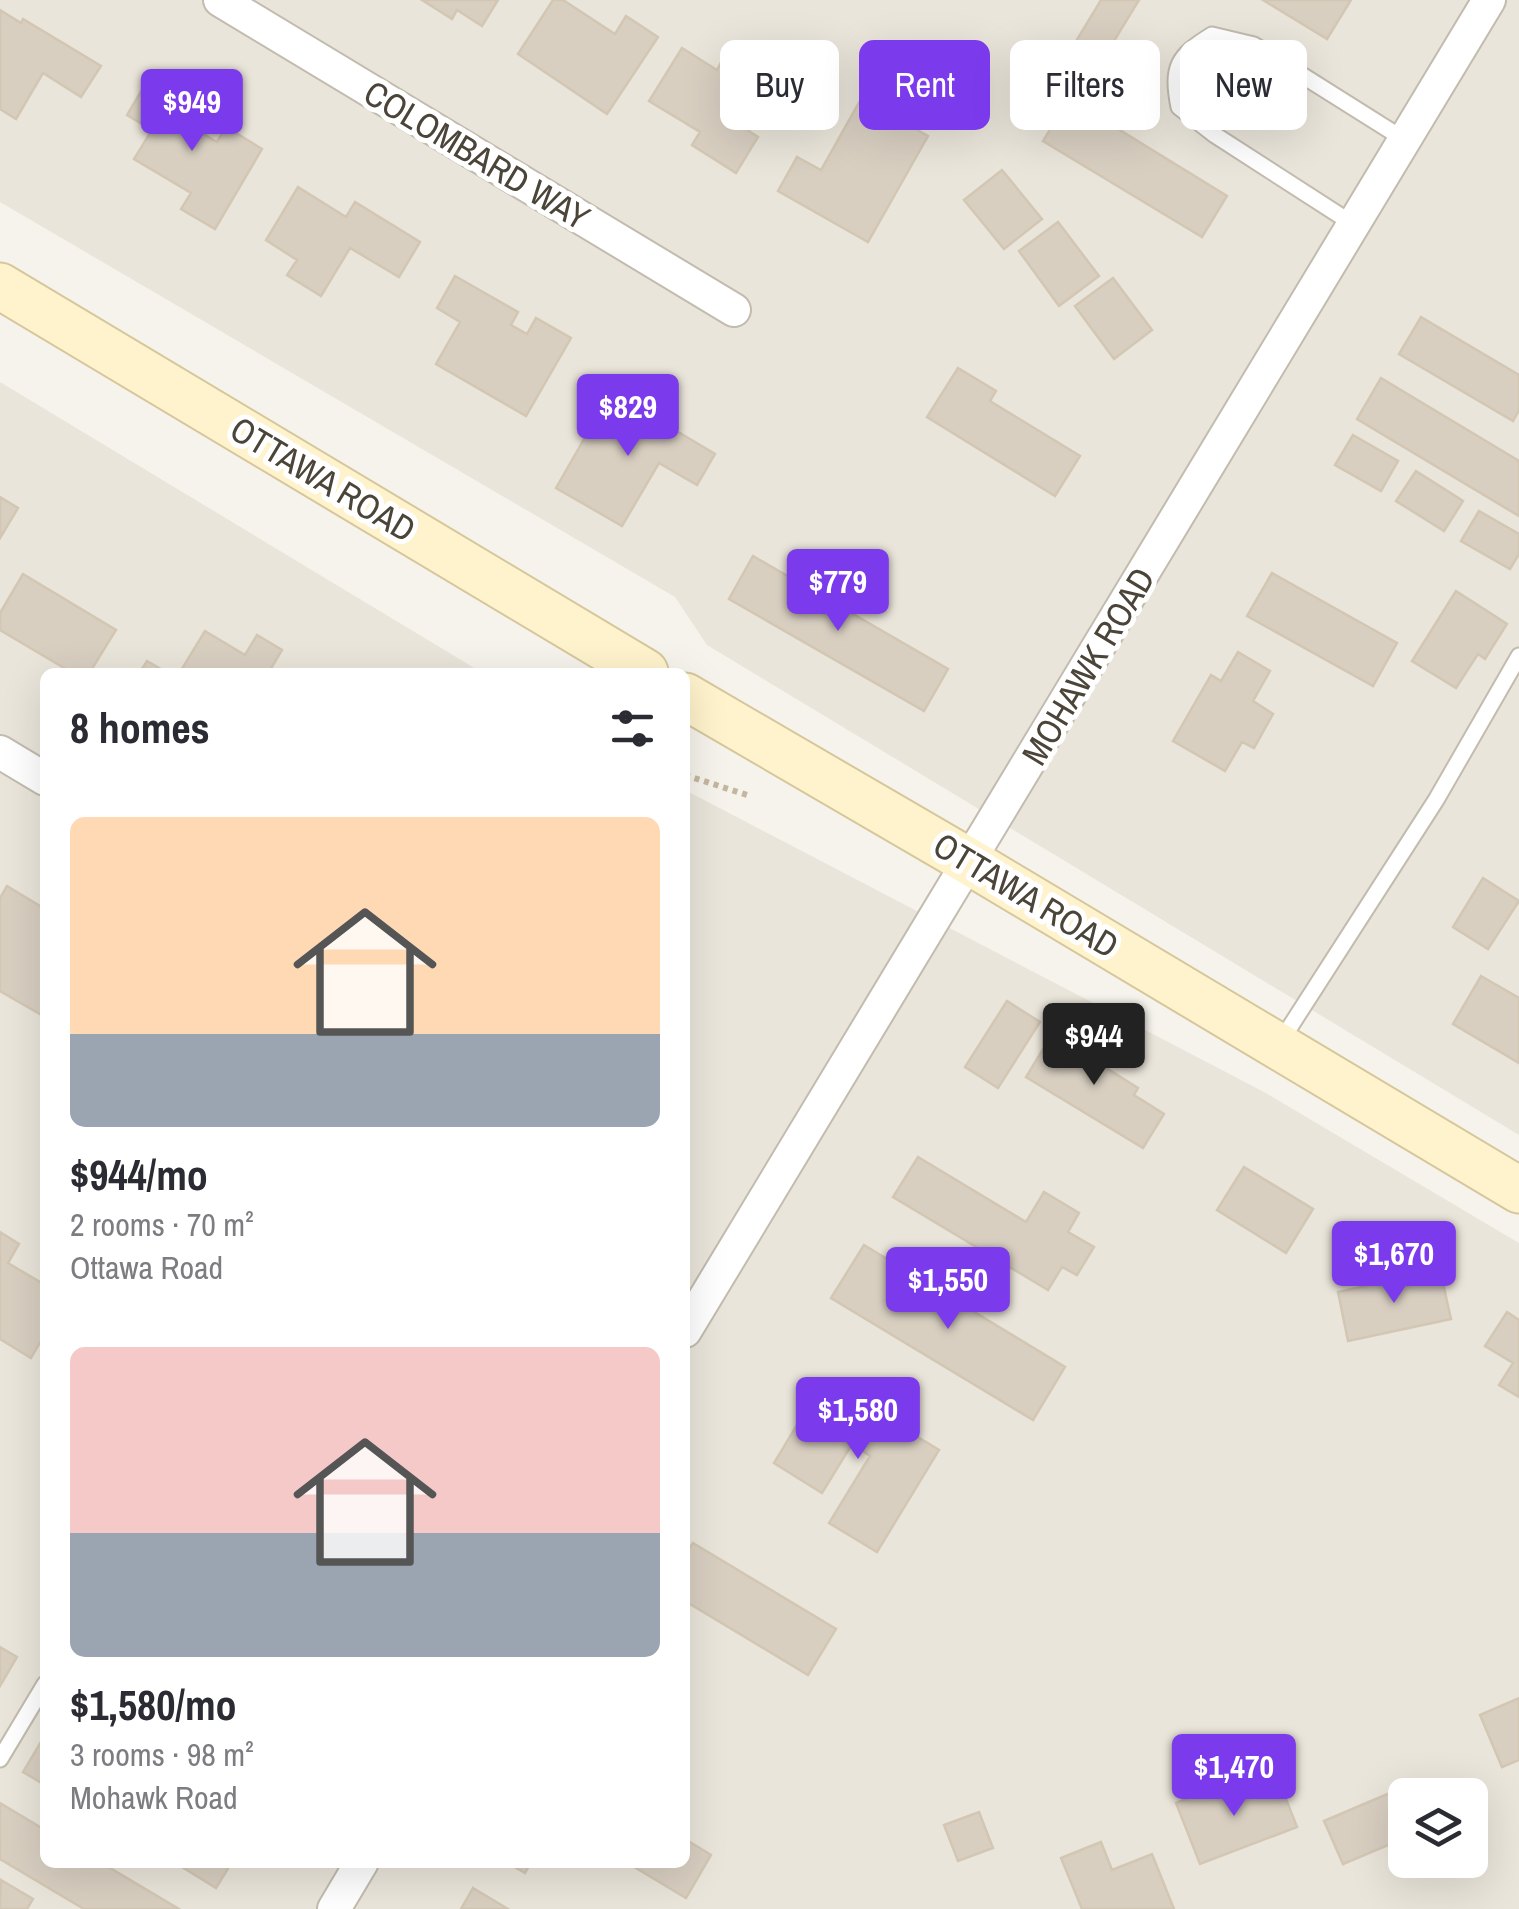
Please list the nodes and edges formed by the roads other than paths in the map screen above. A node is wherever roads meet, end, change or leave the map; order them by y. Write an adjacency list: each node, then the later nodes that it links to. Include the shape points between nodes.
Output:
1 (220, 0): 6 (street, COLOMBARD WAY)
2 (1489, 0): 3 (street, MOHAWK ROAD)
3 (1405, 140): 4 (street, MOHAWK ROAD); 4 (lane, via 1254,45 1212,35 1185,52 1174,79 1179,107)
4 (1354, 224): 12 (street, MOHAWK ROAD)
5 (0, 286): 8 (street, OTTAWA ROAD)
6 (734, 310)
7 (1519, 656): 13 (lane, via 1436,800)
8 (639, 668)
9 (690, 699): 12 (street, OTTAWA ROAD)
10 (0, 752): 11 (street)
11 (40, 776)
12 (970, 862): 13 (street, OTTAWA ROAD); 15 (street, MOHAWK ROAD)
13 (1278, 1046): 14 (street, OTTAWA ROAD)
14 (1519, 1190)
15 (690, 1323)
16 (40, 1692): 17 (lane)
17 (0, 1759)
18 (358, 1868): 19 (street)
19 (334, 1909)

